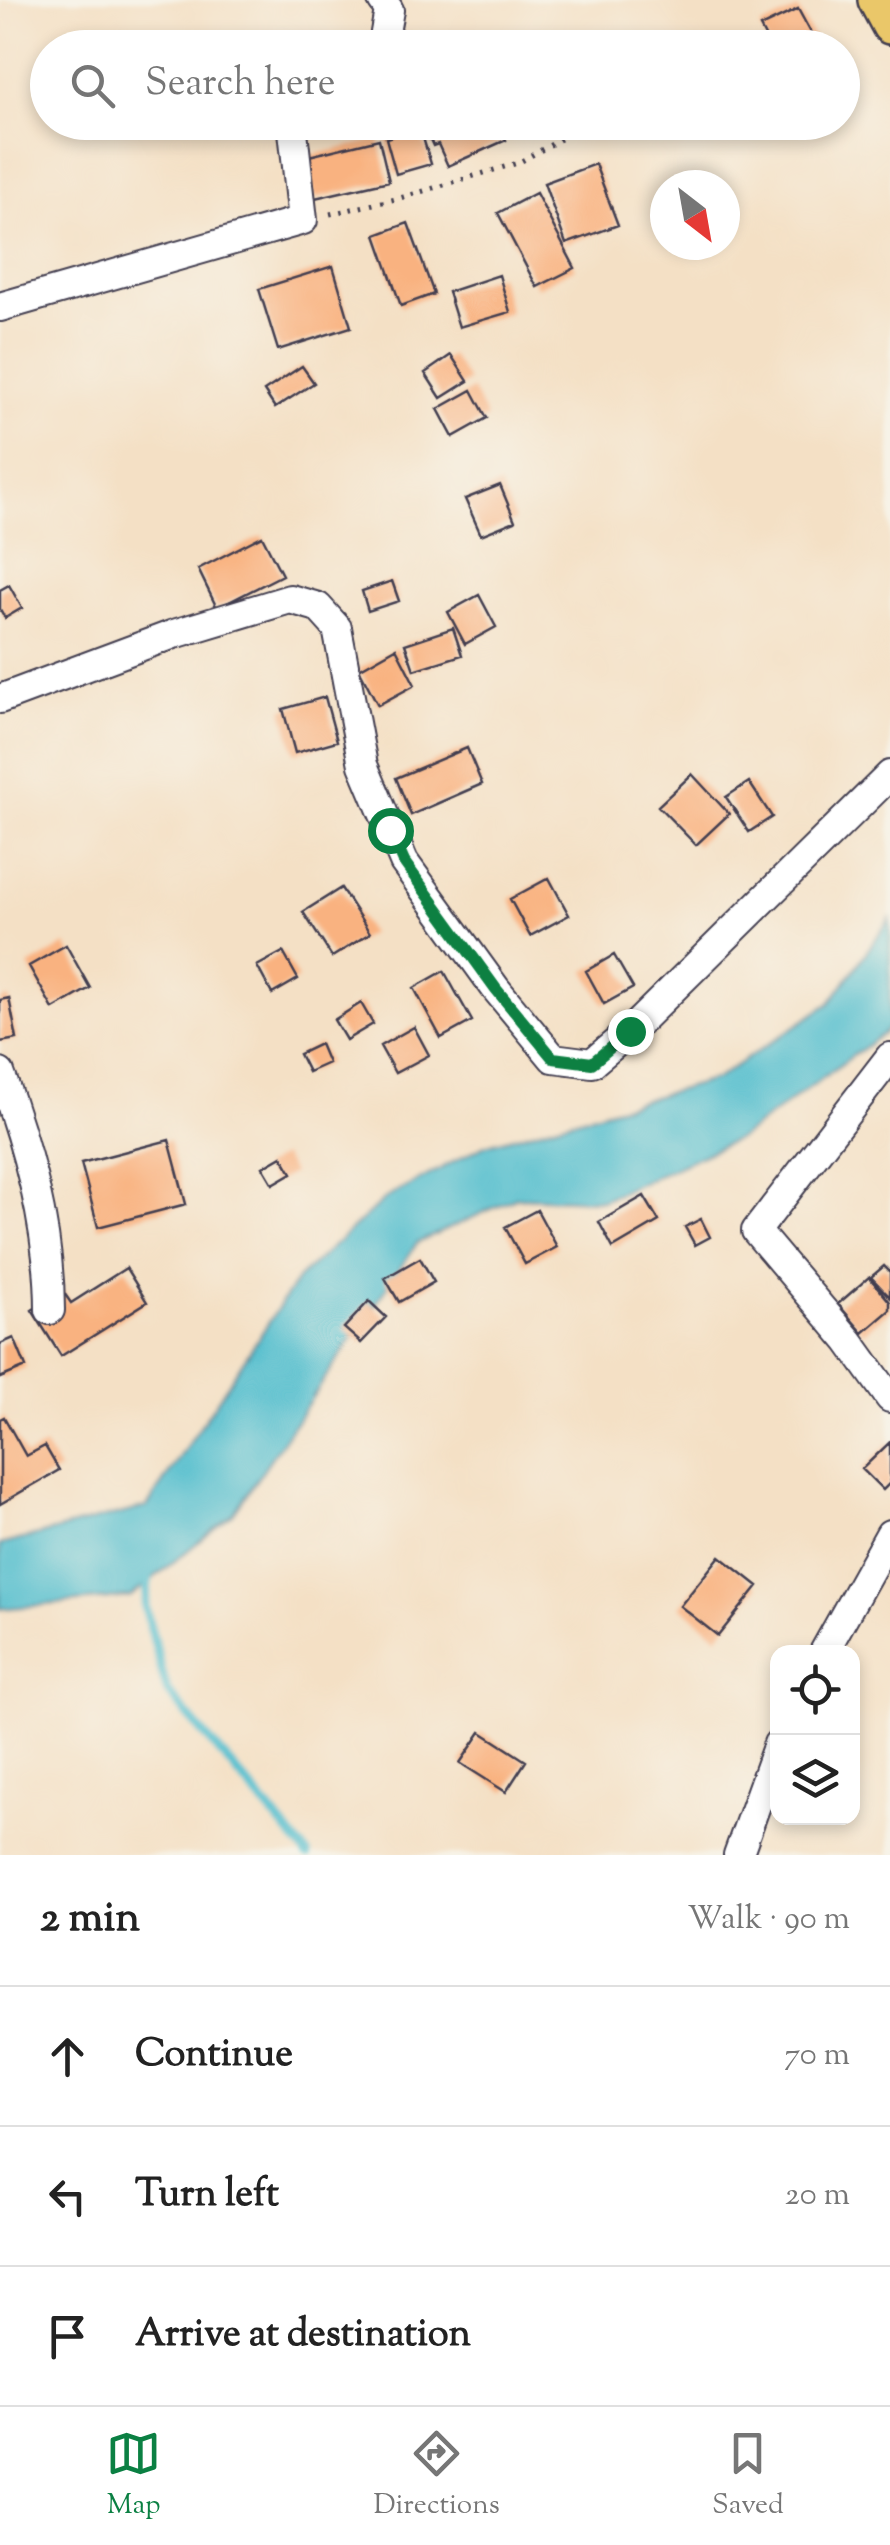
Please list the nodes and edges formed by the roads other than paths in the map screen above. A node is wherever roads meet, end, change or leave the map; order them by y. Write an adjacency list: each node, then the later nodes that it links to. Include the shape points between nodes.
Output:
1 (382, 0): 4 (street, via 389,10)
2 (876, 0): 3 (main road)
3 (890, 26)
4 (385, 30)
5 (294, 140): 6 (street, via 303,220)
6 (0, 307)
7 (0, 698): 8 (street, via 290,600 318,607 337,628 363,764 404,862 553,1058 592,1063)
8 (890, 775)
9 (890, 1056): 12 (street, via 756,1230)
10 (0, 1073): 11 (street, via 50,1261)
11 (50, 1310)
12 (890, 1398)
13 (890, 1534): 14 (street)
14 (828, 1645)
15 (770, 1766): 16 (street)
16 (738, 1855)

